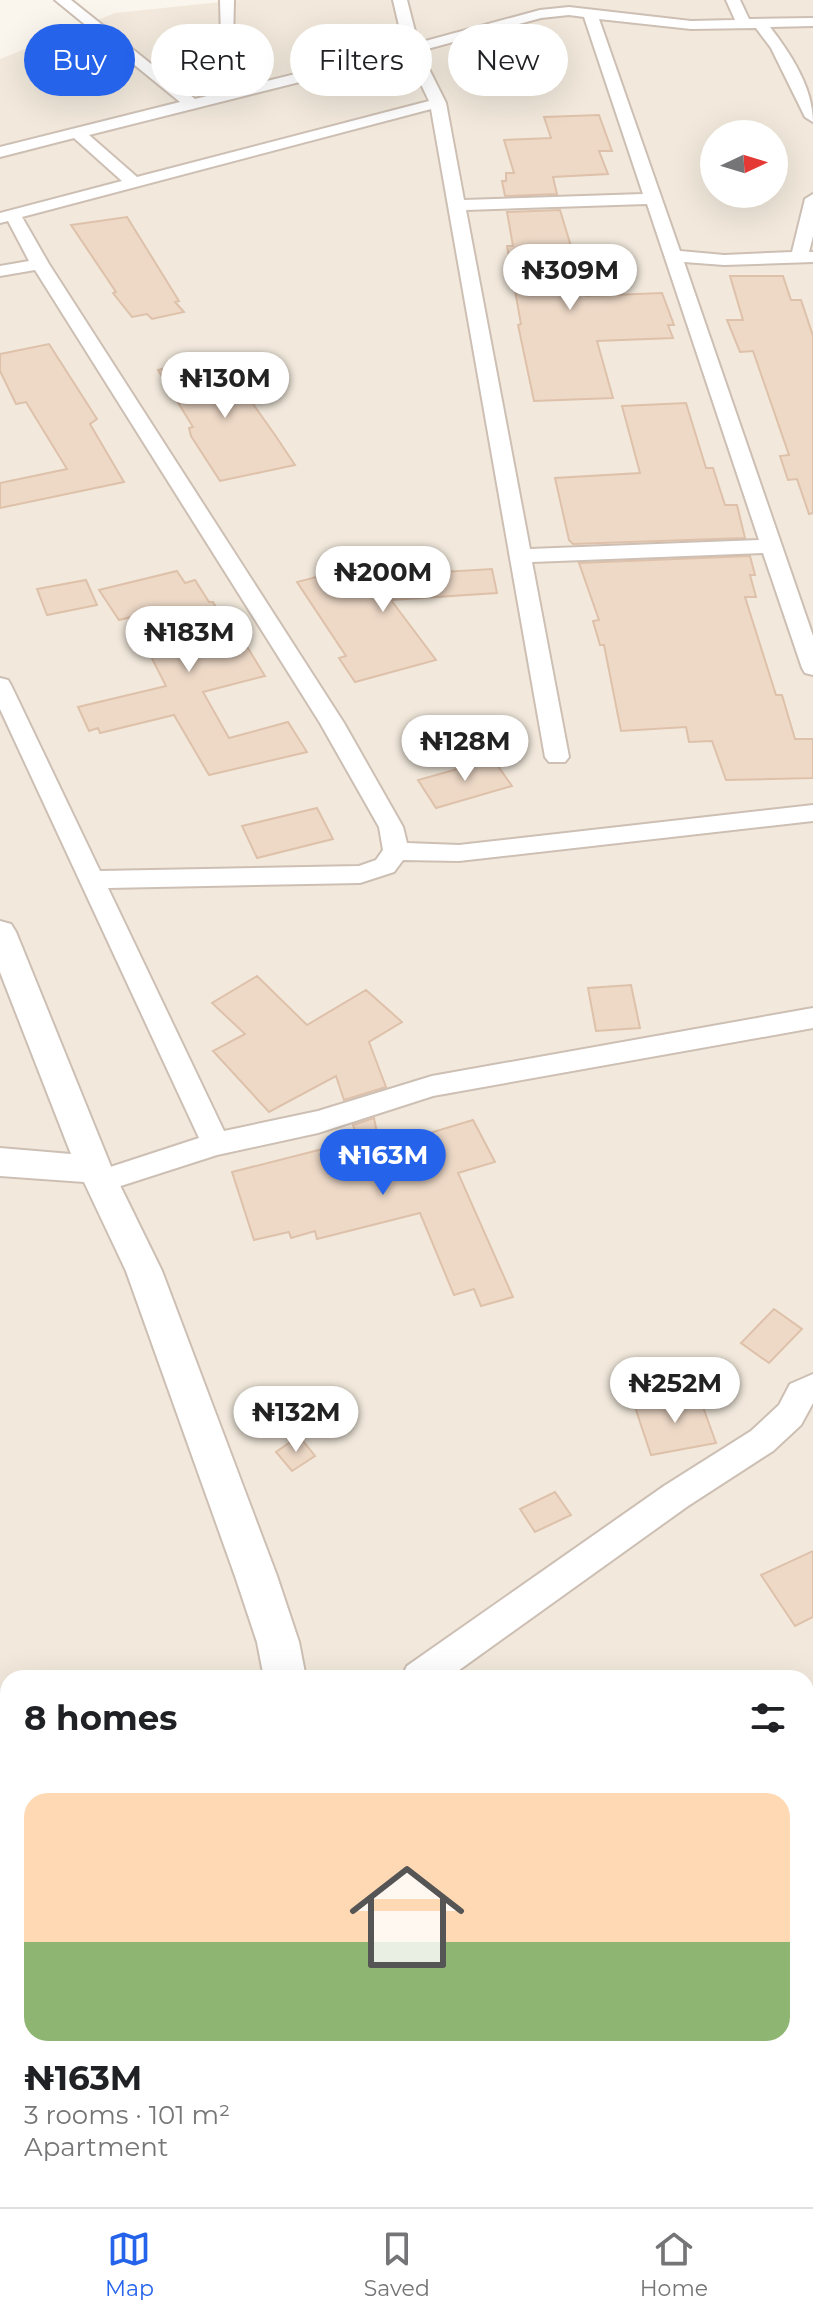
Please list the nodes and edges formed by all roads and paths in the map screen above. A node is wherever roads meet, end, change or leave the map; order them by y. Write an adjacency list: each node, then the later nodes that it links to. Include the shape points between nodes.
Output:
1 (62, 0): 15 (street)
2 (227, 0): 8 (street)
3 (400, 0): 9 (street)
4 (733, 0): 10 (street)
5 (567, 6): 6 (street); 11 (street)
6 (590, 13): 10 (street); 20 (street)
7 (813, 22): 10 (street)
8 (228, 24)
9 (406, 24)
10 (753, 26): 16 (street, via 778,47)
11 (432, 44)
12 (290, 80): 15 (street)
13 (432, 91): 14 (street)
14 (438, 103): 19 (street); 22 (street)
15 (192, 104): 17 (street)
16 (811, 109)
17 (79, 134): 18 (street); 19 (street)
18 (0, 152)
19 (133, 182): 23 (street)
20 (654, 199): 22 (street); 24 (street)
21 (813, 199): 25 (street)
22 (457, 205): 29 (street)
23 (6, 216): 26 (street)
24 (673, 256): 25 (street); 28 (street)
25 (806, 256)
26 (40, 264): 27 (street); 34 (street, via 332,723 391,827)
27 (0, 271)
28 (771, 546): 29 (street); 30 (street)
29 (521, 556): 32 (street)
30 (813, 668)
31 (0, 685): 35 (street)
32 (557, 757)
33 (813, 813): 34 (street, via 459,853)
34 (396, 851): 35 (street, via 385,866 360,874)
35 (92, 880): 38 (street)
36 (0, 932): 40 (street)
37 (813, 1018): 38 (street, via 432,1086 318,1122)
38 (216, 1144): 40 (street)
39 (0, 1162): 40 (street)
40 (98, 1175): 42 (street, via 144,1271 256,1576)
41 (813, 1387): 43 (street, via 762,1441)
42 (283, 1670)
43 (430, 1670)

